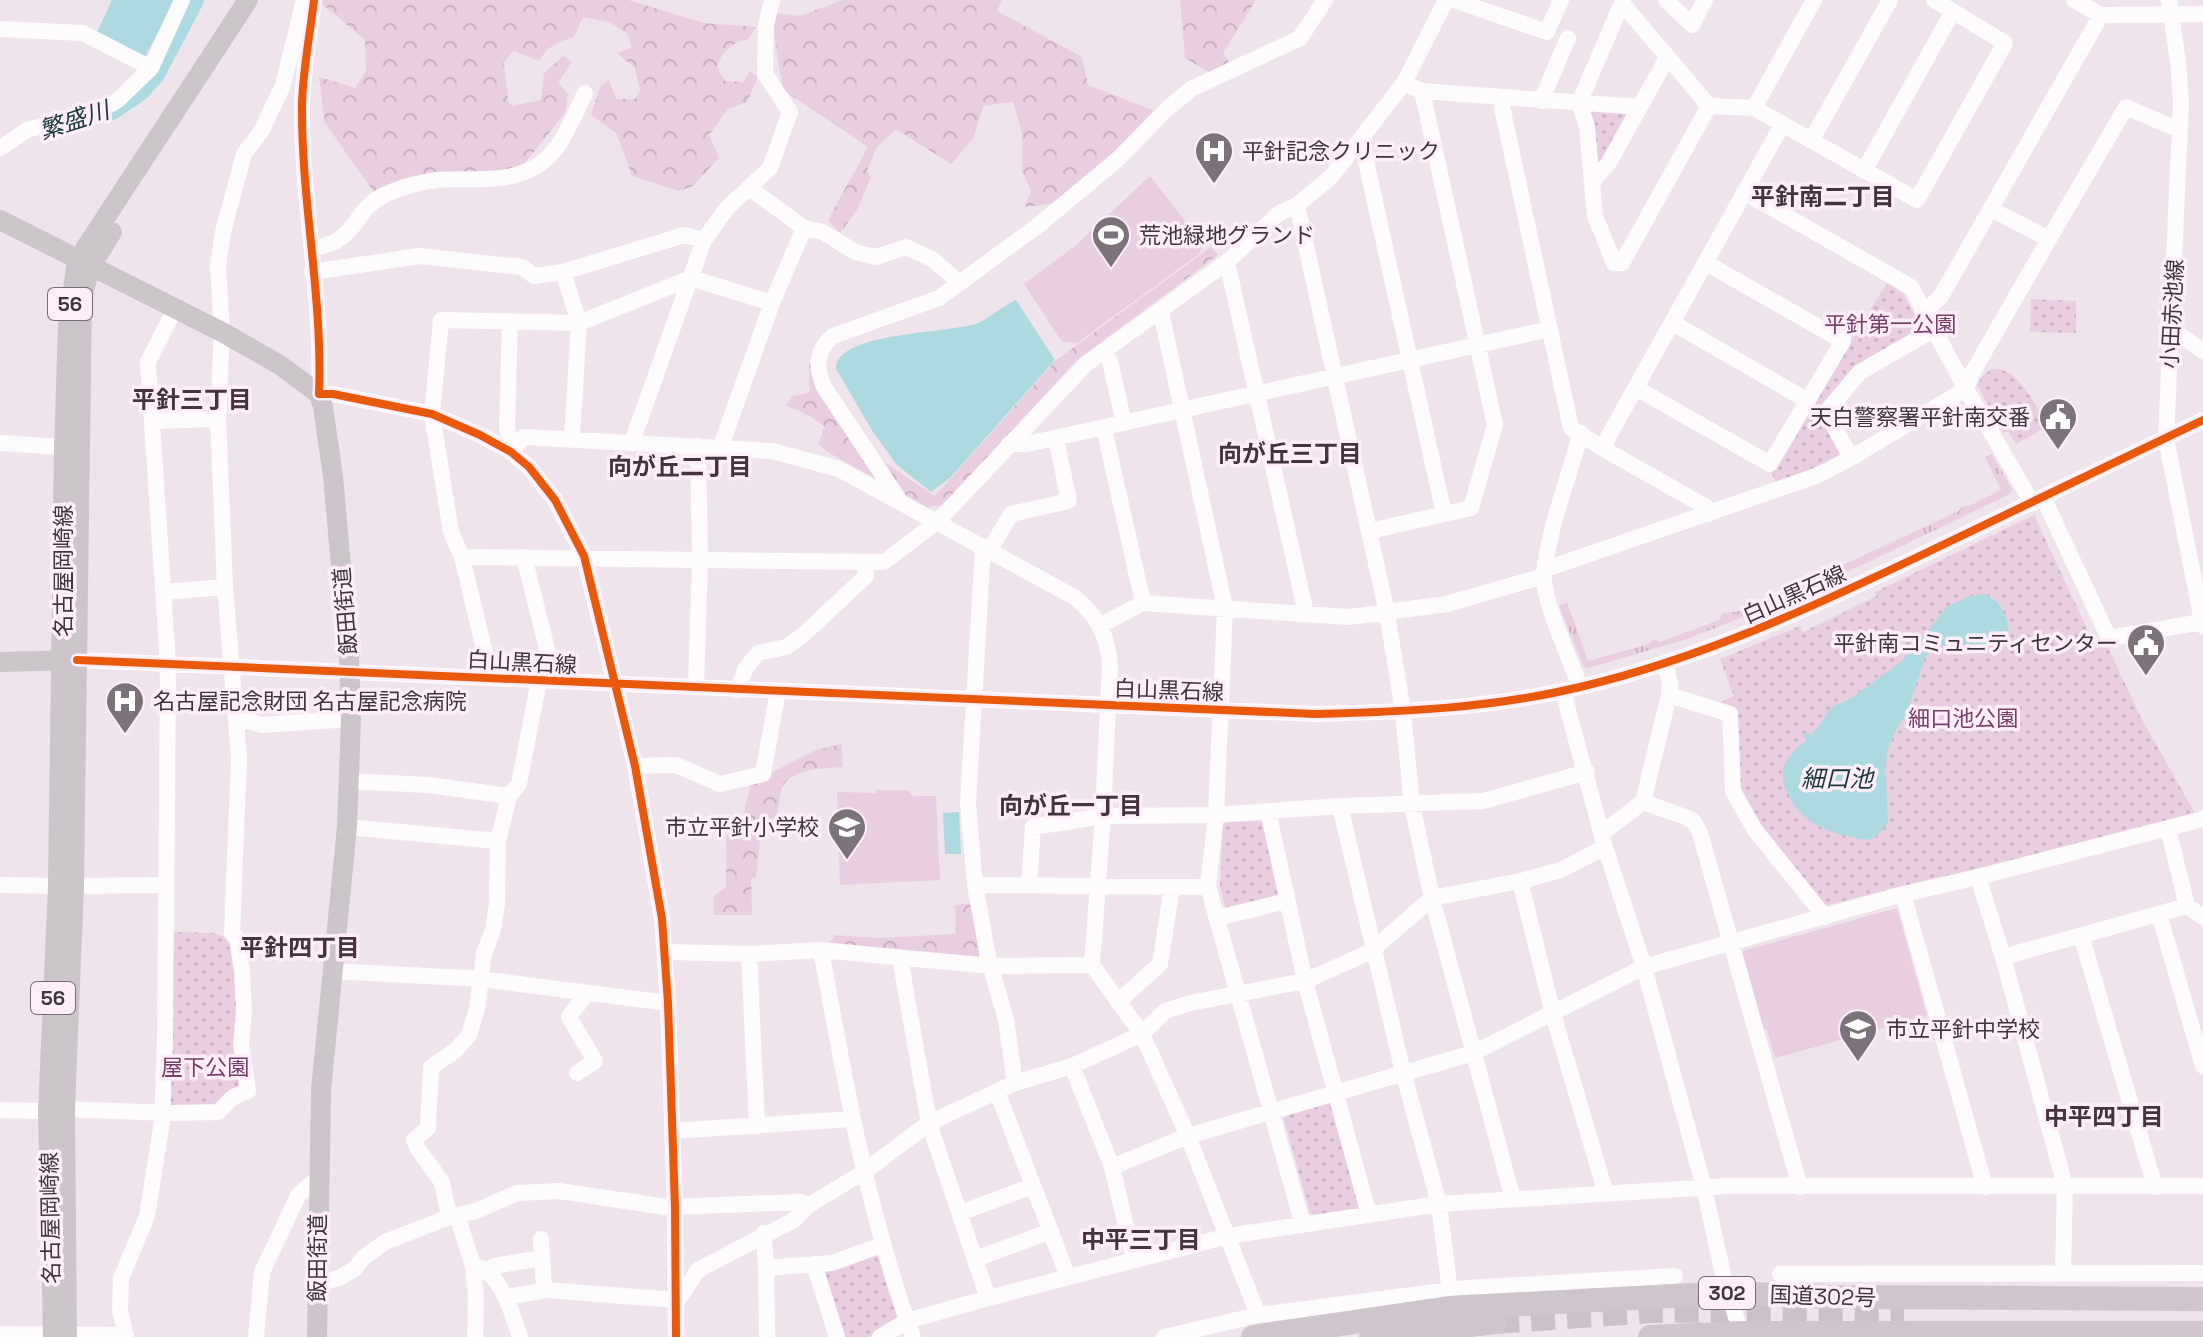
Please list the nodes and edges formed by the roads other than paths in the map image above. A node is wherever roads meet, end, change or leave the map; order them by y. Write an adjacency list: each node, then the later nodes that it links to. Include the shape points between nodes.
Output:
1 (182, 0): 26 (street)
2 (248, 0): 54 (main road, 名古屋岡崎線 / 56)
3 (261, 0): 54 (main road, 名古屋岡崎線 / 56)
4 (304, 0): 69 (street, via 283,85 244,154 223,232 218,266)
5 (314, 0): 51 (street, via 302,104)
6 (772, 0): 43 (street, via 765,74 790,112 770,168)
7 (1325, 0): 58 (street, via 1300,38 1191,89 1118,159)
8 (1446, 0): 27 (street)
9 (1454, 0): 10 (street, via 1547,32)
10 (1561, 0)
11 (1666, 0): 12 (street, via 1692,25)
12 (1705, 0)
13 (1814, 0): 35 (street)
14 (1890, 0): 39 (street)
15 (1934, 0): 20 (street)
16 (2074, 0): 22 (street)
17 (1623, 2): 25 (street); 32 (street)
18 (2124, 7): 19 (street); 22 (street)
19 (2171, 7): 21 (street); 37 (street, 小田赤池線)
20 (1953, 11): 41 (street); 41 (street, via 2005,43 1917,200)
21 (2203, 14)
22 (2101, 15): 46 (street)
23 (0, 29): 26 (street, via 83,33)
24 (1568, 38): 31 (street)
25 (1667, 58): 33 (street); 34 (street)
26 (151, 68): 40 (street, via 99,111 27,130)
27 (1404, 83): 28 (street); 38 (street)
28 (1422, 91): 30 (street); 70 (street)
29 (585, 93): 51 (street, via 552,152 534,167 493,180 441,180 395,191 373,202 347,235)
30 (1500, 98): 31 (street); 66 (street)
31 (1541, 101): 32 (street)
32 (1579, 103): 34 (street); 42 (street, via 1587,126)
33 (1709, 106): 35 (street); 42 (street, via 1622,263 1614,263 1595,216)
34 (1639, 107): 42 (street)
35 (1754, 108): 36 (street)
36 (1782, 125): 39 (street); 44 (street)
37 (2179, 130): 49 (street, via 2126,107); 67 (street, 小田赤池線)
38 (1361, 139): 45 (street, via 1331,177); 73 (street)
39 (1811, 141): 41 (street)
40 (0, 148)
41 (1864, 171)
42 (1592, 182)
43 (749, 188): 48 (street); 50 (street)
44 (1744, 192): 53 (street); 61 (street, via 1911,287)
45 (1297, 205): 52 (street, via 1278,214); 74 (street)
46 (1991, 209): 49 (street); 61 (street, via 1941,296)
47 (0, 220): 54 (main road)
48 (804, 228): 58 (street, via 876,257 906,247 932,259); 59 (street)
49 (2049, 239): 76 (street)
50 (704, 240): 56 (street, via 684,235); 57 (street)
51 (313, 248): 55 (street)
52 (1227, 262): 62 (street); 78 (street)
53 (1706, 263): 65 (street); 79 (street, via 1843,341)
54 (84, 264): 60 (main road); 96 (main road, 名古屋岡崎線 / 56, via 68,325); 122 (main road, 名古屋岡崎線 / 56)
55 (312, 272): 56 (street, via 419,256 522,267 534,276); 77 (street)
56 (563, 272): 64 (street)
57 (691, 278): 59 (street); 64 (street); 91 (street)
58 (960, 283): 100 (street, via 939,298 833,336 818,358 824,387)
59 (772, 303): 95 (street)
60 (175, 309): 69 (main road); 84 (street, via 148,362)
61 (1922, 310): 68 (street)
62 (1161, 312): 71 (street); 80 (street)
63 (510, 322): 64 (street); 81 (street, via 441,320); 98 (street)
64 (579, 323): 88 (street)
65 (1673, 323): 75 (street); 79 (street)
66 (1550, 329): 70 (street); 87 (street, via 1571,428)
67 (2171, 329): 72 (street); 90 (street, 小田赤池線)
68 (1933, 330): 76 (street); 99 (street, via 1860,372 1826,412)
69 (222, 332): 77 (main road); 82 (street)
70 (1478, 346): 73 (street); 102 (street, via 1495,425 1471,508)
71 (1104, 351): 85 (street); 93 (street)
72 (2203, 351)
73 (1411, 360): 74 (street); 102 (street)
74 (1335, 377): 78 (street); 105 (street)
75 (1636, 388): 79 (street, via 1770,464); 97 (street)
76 (1966, 389): 99 (street); 101 (street)
77 (319, 394): 81 (street); 127 (main road, 飯田街道, via 333,476)
78 (1258, 394): 80 (street); 118 (street)
79 (1808, 401)
80 (1182, 411): 85 (street); 117 (street)
81 (432, 414): 98 (street); 108 (street, via 451,532)
82 (218, 419): 84 (street); 114 (street)
83 (2203, 420): 90 (street, 白山黒石線)
84 (152, 421): 115 (street)
85 (1124, 423): 86 (street)
86 (1104, 428): 89 (street); 116 (street)
87 (1581, 433): 97 (street); 113 (street)
88 (572, 438): 91 (street); 98 (street, via 524,437)
89 (1056, 438): 93 (street); 106 (street, via 1069,501 1011,514)
90 (2166, 438): 101 (street, 白山黒石線); 111 (street, 小田赤池線)
91 (632, 442): 94 (street)
92 (0, 443): 96 (street)
93 (1009, 444): 104 (street)
94 (698, 446): 95 (street); 110 (street)
95 (721, 446): 100 (street, via 772,451 839,469)
96 (64, 447): 122 (main road, 名古屋岡崎線 / 56)
97 (1602, 448): 103 (street, via 1706,507)
98 (511, 452): 107 (street, via 555,500)
99 (1851, 458): 103 (street)
100 (899, 500): 104 (street)
101 (2038, 500): 120 (street, via 2109,638); 125 (street, 白山黒石線, via 1802,612)
102 (1444, 514): 105 (street)
103 (1709, 514): 113 (street)
104 (938, 521): 106 (street); 112 (street, via 884,562)
105 (1370, 531): 119 (street)
106 (986, 549): 121 (street, via 1076,598); 136 (street)
107 (584, 556): 109 (street); 110 (street); 130 (street)
108 (462, 557): 109 (street); 128 (street)
109 (524, 557): 129 (street)
110 (700, 560): 112 (street); 131 (street)
111 (2197, 561): 120 (street, 小田赤池線)
112 (866, 562): 133 (street, via 866,576 802,636 786,647 758,653)
113 (1545, 572): 119 (street, via 1447,604); 132 (street)
114 (225, 587): 115 (street); 126 (street)
115 (163, 592): 124 (street)
116 (1143, 603): 117 (street); 121 (street)
117 (1225, 608): 118 (street); 138 (street)
118 (1306, 613): 119 (street)
119 (1387, 613): 139 (street)
120 (2203, 624)
121 (1101, 625): 137 (street, via 1110,663)
122 (69, 660): 123 (main road); 124 (street, 白山黒石線); 163 (main road, 名古屋岡崎線 / 56)
123 (0, 662)
124 (168, 664): 126 (street, 白山黒石線); 160 (street)
125 (1665, 664): 132 (street, 白山黒石線); 135 (street)
126 (231, 667): 127 (street, 白山黒石線); 140 (street)
127 (350, 671): 128 (street, 白山黒石線); 141 (main road, 飯田街道)
128 (491, 678): 129 (street, 白山黒石線)
129 (547, 681): 130 (street, 白山黒石線); 145 (street, via 519,784)
130 (615, 685): 131 (street, 白山黒石線); 142 (street)
131 (696, 687): 133 (street, 白山黒石線)
132 (1572, 689): 139 (street, 白山黒石線); 143 (street)
133 (737, 690): 134 (street, 白山黒石線)
134 (778, 691): 136 (street, 白山黒石線); 142 (street, via 763,774 720,784 676,765)
135 (1669, 695): 146 (street); 172 (street, via 1730,714 1733,791 1755,830)
136 (975, 700): 137 (street, 白山黒石線); 161 (street, via 968,803)
137 (1108, 705): 138 (street, 白山黒石線); 151 (street)
138 (1221, 710): 139 (street, 白山黒石線); 150 (street)
139 (1403, 712): 147 (street)
140 (236, 717): 141 (street, via 261,725); 205 (street, via 232,934 242,971 241,1044 248,1091 218,1112)
141 (351, 719): 144 (main road, 飯田街道)
142 (635, 766): 179 (street)
143 (1587, 772): 147 (street, via 1483,801); 155 (street)
144 (350, 781): 145 (street); 153 (main road, 飯田街道)
145 (509, 796): 156 (street)
146 (1643, 802): 155 (street); 176 (street, via 1697,826)
147 (1412, 805): 148 (street); 168 (street)
148 (1340, 806): 149 (street); 177 (street)
149 (1268, 811): 150 (street); 169 (street)
150 (1216, 815): 151 (street); 165 (street)
151 (1103, 816): 162 (street, via 1033,827); 166 (street)
152 (2203, 819): 154 (street)
153 (347, 827): 156 (street); 186 (main road, 飯田街道)
154 (2168, 829): 157 (street); 170 (street)
155 (1604, 840): 158 (street, via 1561,870); 185 (street)
156 (498, 841): 187 (street, via 497,904)
157 (1978, 877): 167 (street); 181 (street)
158 (1520, 881): 168 (street); 193 (street)
159 (0, 885): 163 (street)
160 (165, 885): 163 (street); 205 (street)
161 (975, 885): 162 (street); 184 (street)
162 (1029, 885): 166 (street)
163 (66, 886): 204 (main road, 名古屋岡崎線 / 56)
164 (1172, 887): 165 (street); 166 (street); 191 (street, via 1160,964)
165 (1208, 887): 174 (street)
166 (1096, 888): 183 (street)
167 (1903, 894): 172 (street); 219 (street)
168 (1432, 898): 177 (street); 195 (street)
169 (1287, 901): 174 (street); 188 (street)
170 (2187, 906): 171 (street); 173 (street)
171 (2159, 914): 175 (street); 197 (street)
172 (1825, 917): 176 (street)
173 (2203, 917)
174 (1217, 918): 190 (street)
175 (2081, 935): 181 (street); 220 (street)
176 (1730, 941): 185 (street); 218 (street)
177 (1373, 949): 188 (street); 198 (street)
178 (821, 950): 180 (street); 182 (street); 207 (street)
179 (665, 952): 180 (street); 192 (street)
180 (749, 954): 209 (street)
181 (2003, 957): 216 (street)
182 (900, 958): 184 (street); 208 (street)
183 (1092, 965): 184 (street); 191 (street)
184 (991, 966): 200 (street)
185 (1644, 967): 193 (street); 221 (street)
186 (333, 971): 187 (street); 214 (main road, 飯田街道)
187 (481, 979): 189 (street); 229 (street, via 469,1035 431,1067 428,1128 414,1140 442,1182)
188 (1305, 981): 190 (street); 202 (street)
189 (587, 993): 192 (street); 199 (street, via 569,1017 595,1061)
190 (1237, 996): 194 (street, via 1165,1011); 206 (street)
191 (1118, 1002): 194 (street)
192 (668, 1003): 210 (street)
193 (1553, 1014): 195 (street); 222 (street)
194 (1142, 1034): 196 (street); 211 (street)
195 (1473, 1053): 198 (street); 223 (street)
196 (1072, 1066): 200 (street); 212 (street)
197 (2203, 1066)
198 (1403, 1072): 202 (street); 224 (street)
199 (577, 1073)
200 (1015, 1083): 201 (street)
201 (997, 1091): 208 (street); 215 (street)
202 (1336, 1091): 206 (street); 228 (street)
203 (0, 1110): 204 (street)
204 (57, 1110): 205 (street); 264 (main road, 名古屋岡崎線 / 56)
205 (162, 1111): 265 (street, via 147,1216 121,1278)
206 (1269, 1112): 211 (street); 230 (street)
207 (852, 1119): 209 (street); 213 (street)
208 (929, 1123): 213 (street); 227 (street)
209 (757, 1126): 210 (street)
210 (672, 1131): 226 (street)
211 (1188, 1136): 212 (street); 233 (street)
212 (1112, 1167): 238 (street)
213 (864, 1172): 225 (street); 235 (street)
214 (318, 1178): 248 (main road, 飯田街道); 267 (street, via 299,1194 262,1272)
215 (1033, 1186): 227 (street); 231 (street)
216 (2065, 1186): 219 (street); 220 (street); 242 (street)
217 (2203, 1186): 220 (street)
218 (1800, 1187): 219 (street); 221 (street)
219 (1985, 1187)
220 (2155, 1187)
221 (1704, 1188): 222 (street); 252 (street)
222 (1606, 1194): 223 (street)
223 (1513, 1199): 224 (street)
224 (1439, 1204): 228 (street); 251 (street)
225 (809, 1205): 226 (street); 232 (street, via 794,1220)
226 (675, 1207): 229 (street, via 559,1191 517,1193); 257 (street)
227 (960, 1213): 237 (street)
228 (1369, 1215): 230 (street)
229 (453, 1216): 240 (street); 248 (street, via 385,1242 355,1269)
230 (1303, 1225): 233 (street)
231 (1051, 1231): 237 (street); 247 (street)
232 (764, 1233): 241 (street); 257 (street, via 698,1270)
233 (1228, 1236): 238 (street); 258 (street)
234 (541, 1239): 236 (street)
235 (882, 1245): 239 (street); 259 (street)
236 (541, 1258): 240 (street); 249 (street)
237 (975, 1259): 255 (street)
238 (1134, 1260): 247 (street)
239 (814, 1264): 241 (street); 274 (street)
240 (480, 1268): 253 (street); 269 (street)
241 (766, 1268): 273 (street)
242 (2063, 1272): 243 (street); 244 (street)
243 (1862, 1273): 245 (street); 254 (street)
244 (2203, 1273)
245 (1780, 1274)
246 (1675, 1276): 250 (street)
247 (1068, 1277): 255 (street)
248 (316, 1284): 268 (main road, 飯田街道)
249 (544, 1290): 253 (street); 257 (street)
250 (1571, 1291): 251 (street); 252 (highway, 国道302号 / 302); 258 (highway, 国道302号 / 302)
251 (1450, 1292): 258 (street)
252 (1728, 1293): 254 (highway, 国道302号 / 302); 263 (street)
253 (507, 1297): 270 (street)
254 (1833, 1297): 256 (highway, 国道302号 / 302)
255 (988, 1298): 259 (street)
256 (2203, 1299)
257 (675, 1306): 271 (street); 272 (street)
258 (1256, 1326): 276 (street)
259 (910, 1329): 275 (street)
260 (2203, 1333): 266 (highway, 国道302号 / 302)
261 (0, 1334): 264 (street)
262 (1684, 1335): 263 (highway, 国道302号 / 302); 279 (highway, 国道302号 / 302)
263 (1742, 1335): 266 (highway, 国道302号 / 302)
264 (60, 1336): 265 (street)
265 (126, 1336)
266 (1916, 1336)
267 (256, 1337)
268 (317, 1337)
269 (475, 1337)
270 (520, 1337)
271 (662, 1337)
272 (676, 1337)
273 (767, 1337)
274 (837, 1337)
275 (880, 1337)
276 (1164, 1337)
277 (1371, 1337): 278 (highway, via 1496,1327)
278 (1462, 1337)
279 (1650, 1337)

